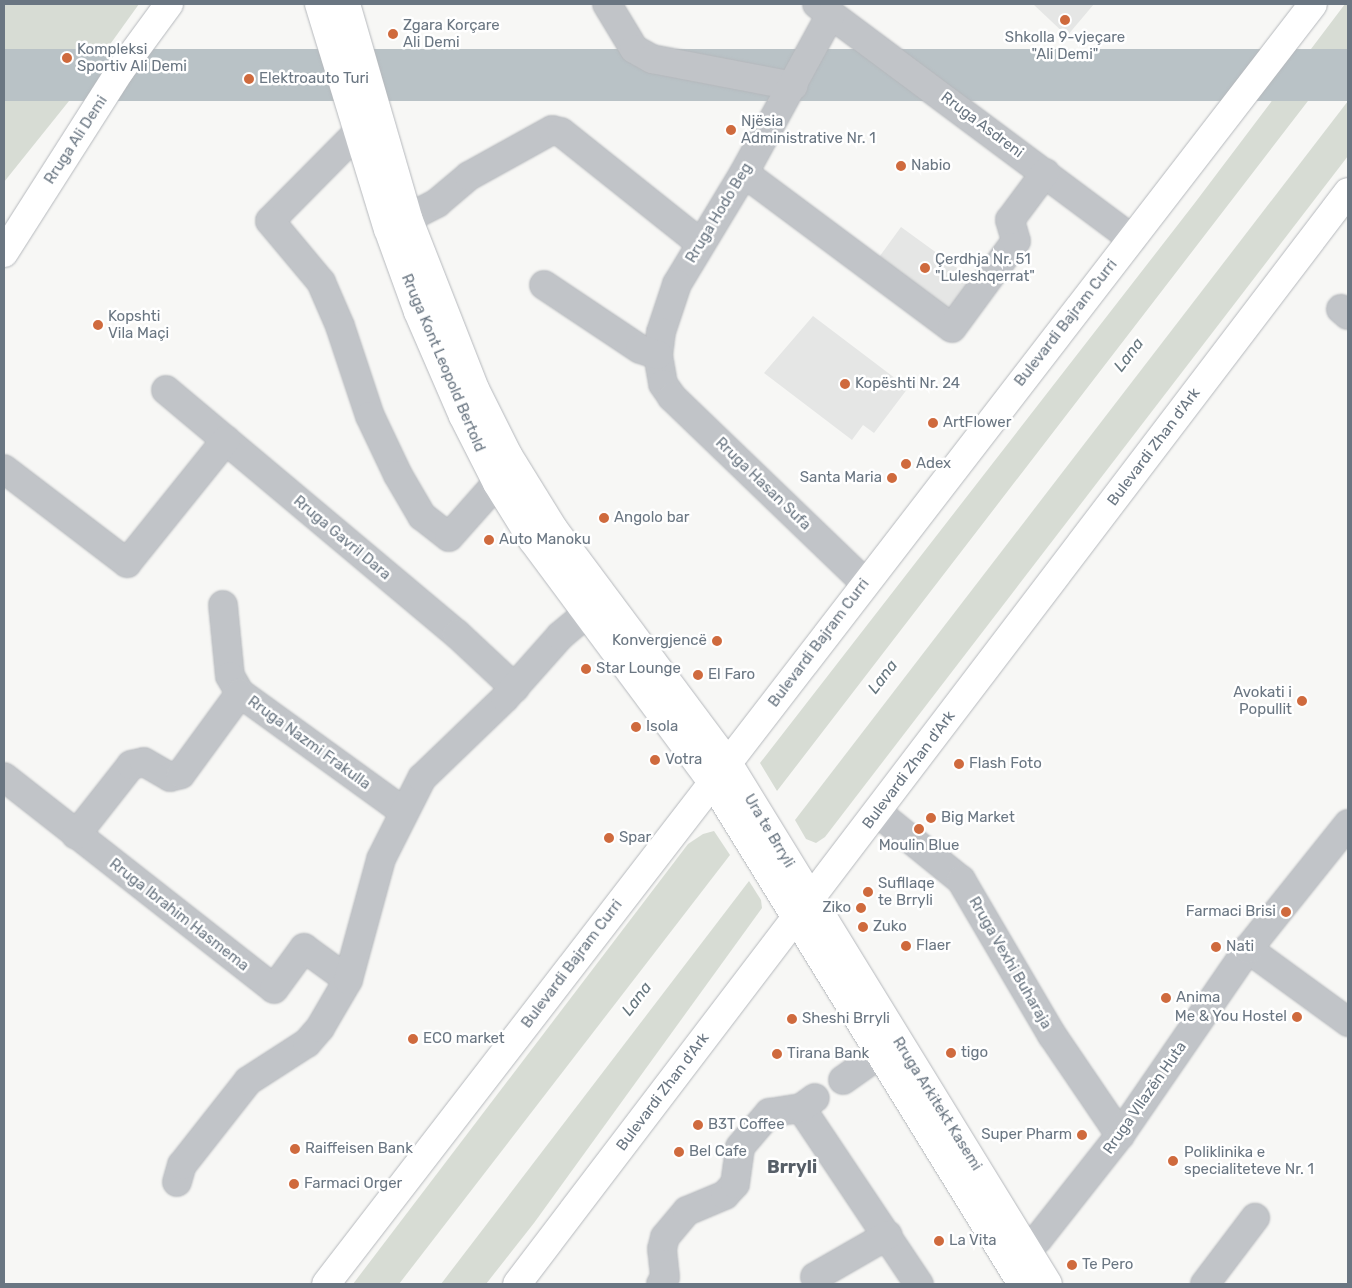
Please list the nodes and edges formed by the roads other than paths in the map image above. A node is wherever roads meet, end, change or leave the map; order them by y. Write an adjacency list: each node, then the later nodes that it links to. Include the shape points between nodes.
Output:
1 (169, 4): 15 (main road, Rruga Ali Demi, via 120,71)
2 (319, 4): 8 (main road, Rruga Kont Leopold Bertold)
3 (346, 4): 12 (main road, Rruga Kont Leopold Bertold)
4 (607, 4): 7 (street, via 634,49 652,59)
5 (1313, 4): 13 (main road, Bulevardi Bajram Curri)
6 (824, 9): 7 (street, Rruga Hodo Beg); 10 (street, Rruga Asdreni)
7 (793, 86): 9 (street, Rruga Hodo Beg)
8 (358, 132): 22 (main road, Rruga Kont Leopold Bertold, via 418,312 463,416); 22 (street, via 270,221 321,282 340,326 370,416 422,516 449,537)
9 (744, 173): 10 (street, via 952,328 1016,241 1010,220); 14 (street, Rruga Hodo Beg)
10 (1045, 173): 13 (street, Rruga Asdreni)
11 (1348, 192): 31 (main road, Bulevardi Zhan d'Ark)
12 (408, 218): 14 (street, via 437,203 469,176 552,130 561,132); 28 (main road, Rruga Kont Leopold Bertold, via 475,389 508,455 553,528)
13 (1132, 239): 23 (main road, Bulevardi Bajram Curri)
14 (700, 243): 17 (street, Rruga Hodo Beg, via 677,284 667,311)
15 (4, 253)
16 (544, 285): 17 (street, via 640,349)
17 (658, 355): 18 (street, Rruga Hodo Beg)
18 (663, 384): 23 (street, Rruga Hasan Sufa, via 672,397)
19 (166, 390): 20 (street, Rruga Gavril Dara)
20 (226, 440): 21 (street, via 127,563); 26 (street, Rruga Gavril Dara, via 457,634)
21 (4, 468)
22 (497, 483): 25 (main road, Rruga Kont Leopold Bertold, via 533,541)
23 (865, 583): 28 (main road, Bulevardi Bajram Curri)
24 (223, 605): 27 (street, Rruga Nazmi Frakulla, via 230,676)
25 (586, 614): 26 (street, via 544,653); 28 (main road, Rruga Kont Leopold Bertold)
26 (515, 688): 30 (street, via 422,778)
27 (240, 693): 30 (street, Rruga Nazmi Frakulla); 33 (street, via 182,774 170,777 144,762 131,765)
28 (720, 773): 34 (main road, Ura te Brryli); 46 (main road, Bulevardi Bajram Curri)
29 (4, 777): 33 (street, Rruga Ibrahim Hasmema)
30 (403, 811): 36 (street, via 381,859)
31 (877, 812): 34 (main road, Bulevardi Zhan d'Ark); 40 (street, Rruga Vexhi Buharaja, via 961,880 1052,1035)
32 (1348, 824): 35 (street, Rruga Vllazën Huta)
33 (76, 835): 36 (street, Rruga Ibrahim Hasmema, via 274,989 304,948)
34 (803, 908): 38 (main road, Rruga Arkitekt Kasemi); 44 (main road, Rruga Arkitekt Kasemi); 47 (main road, Bulevardi Zhan d'Ark)
35 (1248, 949): 37 (street); 40 (street, Rruga Vllazën Huta)
36 (348, 980): 41 (street, via 320,1028 307,1043 265,1067 232,1098 182,1165)
37 (1348, 1022)
38 (880, 1054): 39 (street); 50 (main road, Rruga Arkitekt Kasemi)
39 (843, 1080)
40 (1120, 1135): 44 (street, Rruga Vllazën Huta, via 1038,1239)
41 (177, 1182)
42 (1255, 1218): 52 (street)
43 (888, 1235): 45 (street); 48 (street, via 808,1103 769,1113 740,1147 735,1184 726,1195 687,1211 665,1237 662,1249 665,1277); 49 (street)
44 (1026, 1248): 51 (main road, Rruga Arkitekt Kasemi)
45 (815, 1277)
46 (326, 1284)
47 (517, 1284)
48 (661, 1284)
49 (919, 1284)
50 (1022, 1284)
51 (1048, 1284)
52 (1206, 1284)

